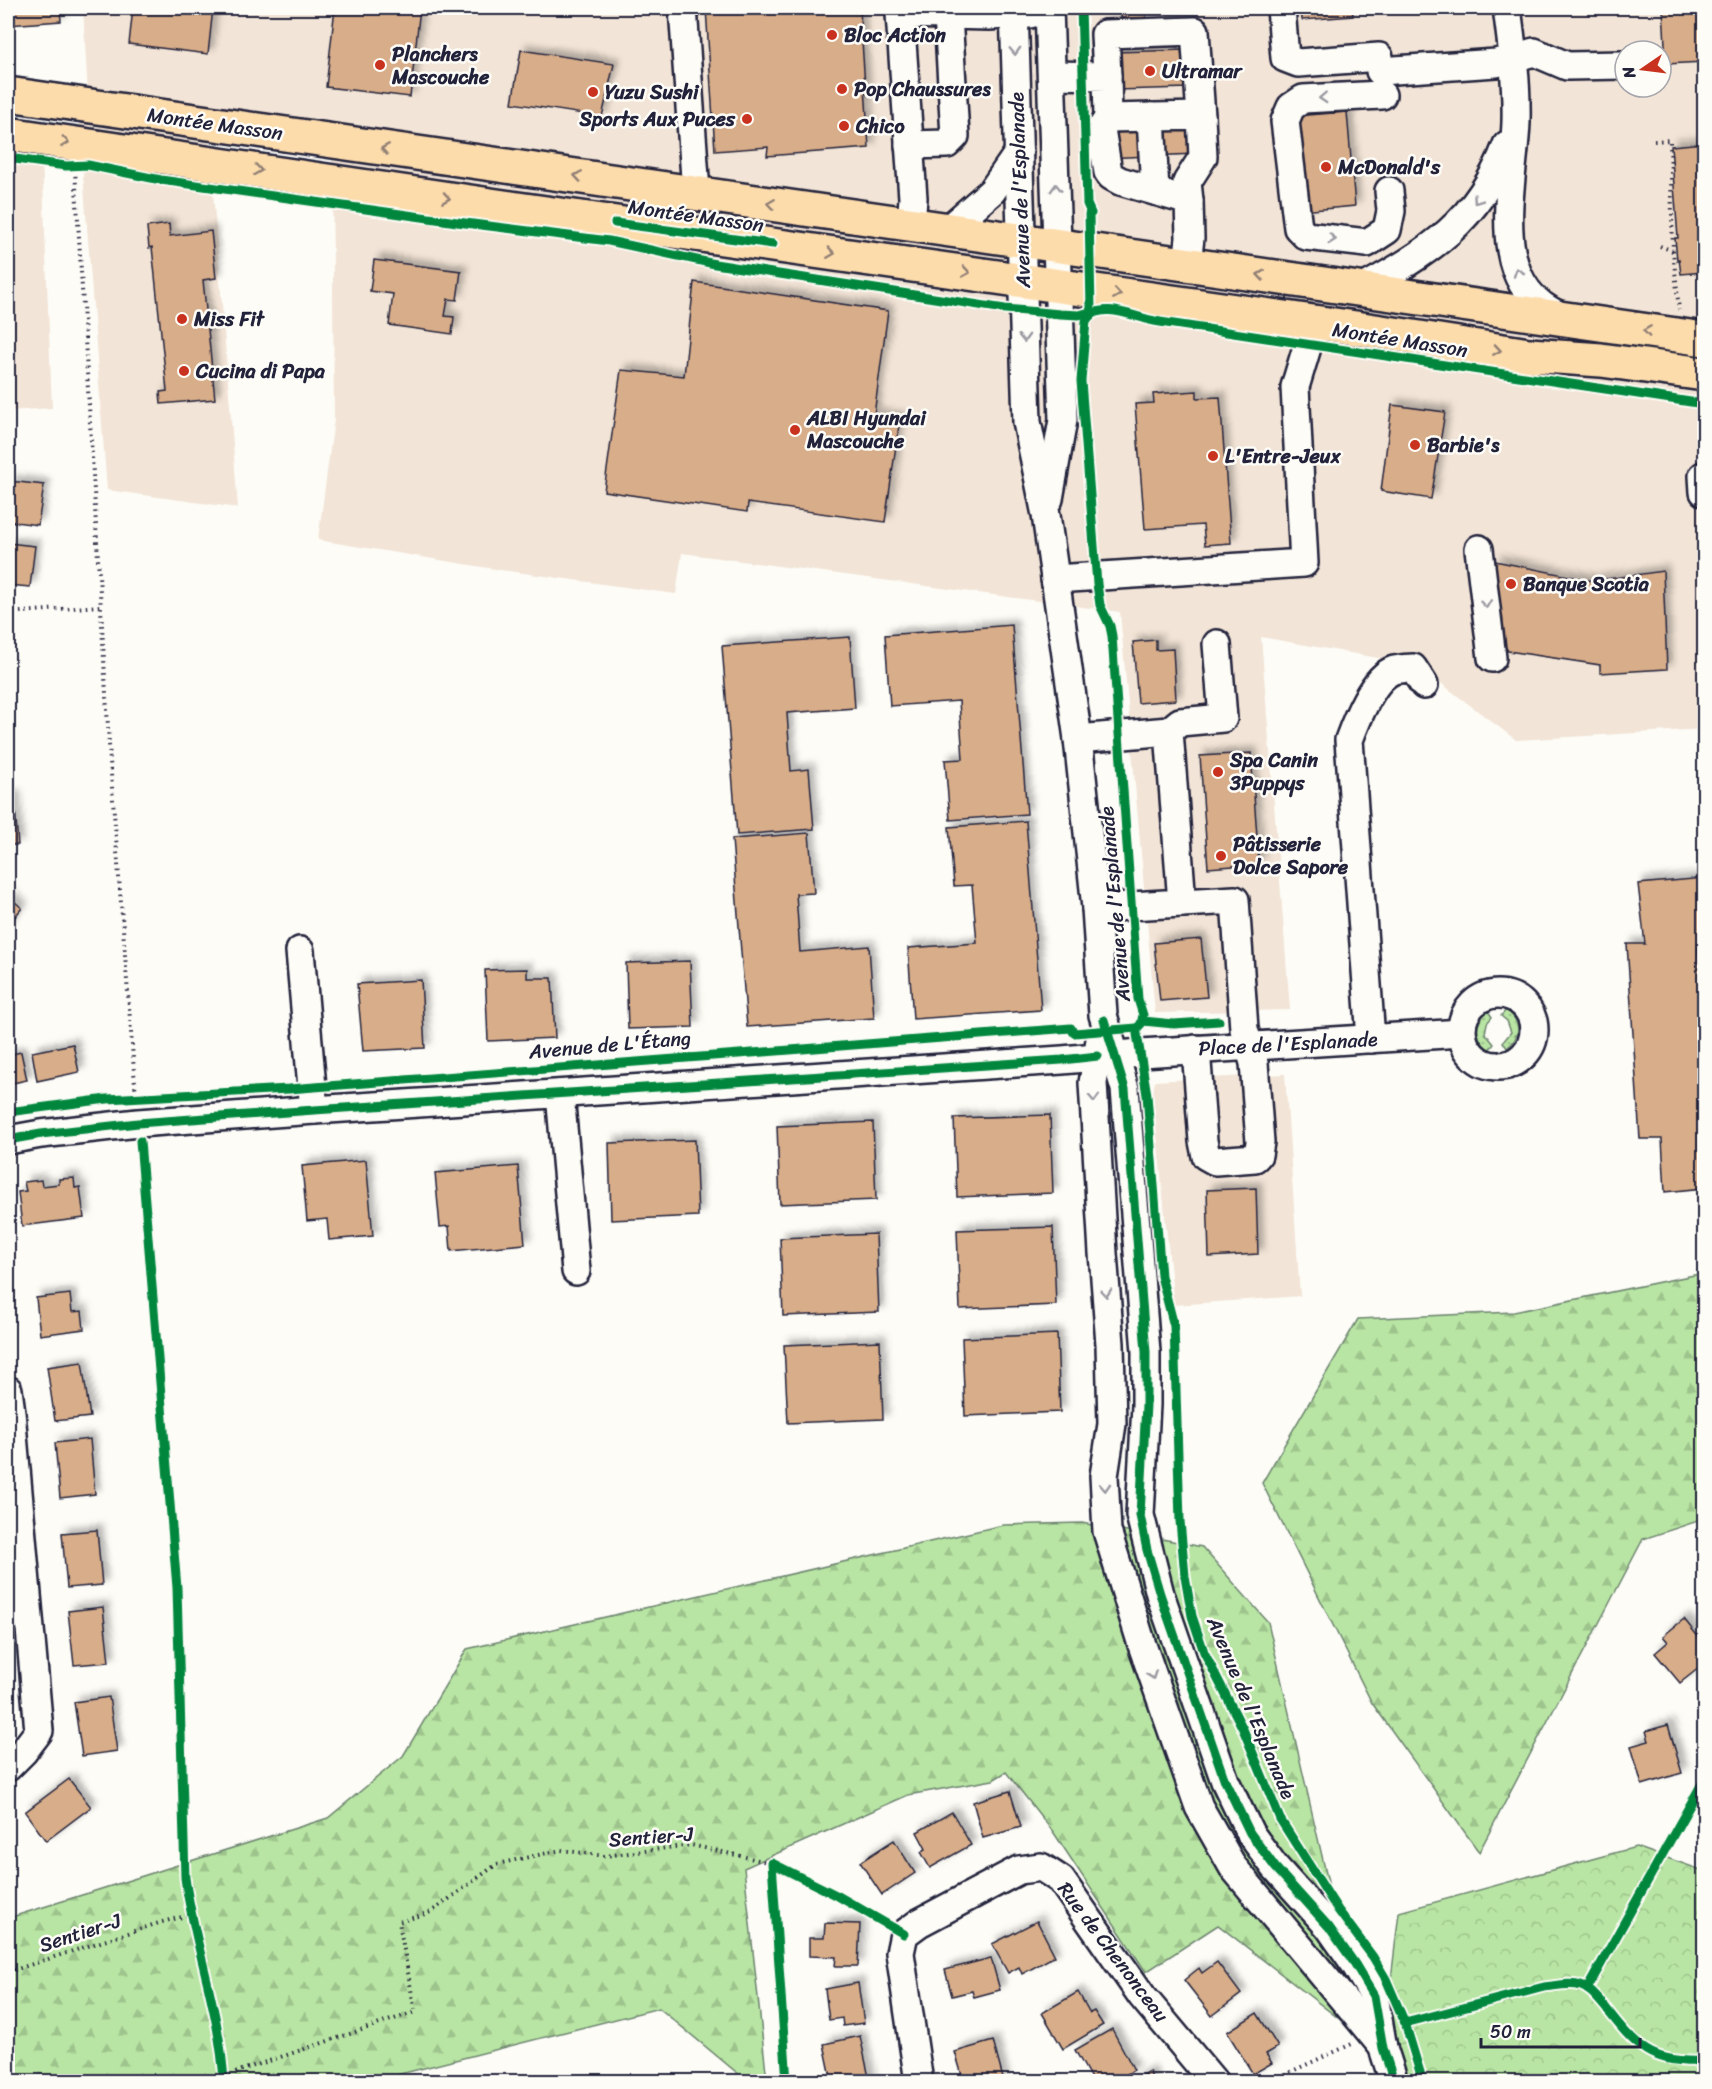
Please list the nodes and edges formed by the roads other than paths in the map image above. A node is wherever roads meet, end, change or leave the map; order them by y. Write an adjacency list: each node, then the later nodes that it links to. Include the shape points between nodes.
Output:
1 (683, 8): 23 (street)
2 (1281, 8): 10 (street, via 1285,58)
3 (1508, 8): 8 (street)
4 (898, 11): 7 (street); 19 (street)
5 (1014, 11): 6 (street); 7 (street); 20 (street, Avenue de l'Esplanade, one-way to 20)
6 (1049, 11): 11 (street, Avenue de l'Esplanade)
7 (948, 15): 19 (street, via 955,136 948,144)
8 (1514, 57): 9 (street, via 1533,52 1567,66); 10 (street, via 1496,63); 14 (street)
9 (1613, 65)
10 (1380, 74): 22 (street, one-way to 22, via 1302,99 1291,107 1285,121 1298,228 1306,236 1367,243 1387,230 1391,211)
11 (1052, 75): 12 (street); 28 (street, Avenue de l'Esplanade, one-way to 11)
12 (1107, 76): 15 (street, via 1105,34 1195,31); 17 (street)
13 (8, 94): 23 (main road, Montée Masson, one-way to 13)
14 (1516, 109): 32 (street, one-way to 32, via 1509,142 1497,169 1470,210 1443,239); 33 (street, one-way to 14, via 1532,299 1513,255 1508,224)
15 (1201, 116): 16 (street); 24 (street, via 1203,157 1187,182)
16 (1151, 117): 17 (street); 21 (street)
17 (1108, 118): 21 (street, via 1101,129 1108,172 1120,181)
18 (8, 134): 30 (main road, Montée Masson, one-way to 30)
19 (909, 145): 25 (street)
20 (1019, 152): 26 (street, via 992,192); 27 (street, Avenue de l'Esplanade)
21 (1155, 191): 24 (street)
22 (1389, 191)
23 (694, 194): 25 (main road, Montée Masson, one-way to 23)
24 (1189, 201): 29 (street)
25 (911, 225): 26 (main road, Montée Masson)
26 (946, 231): 27 (main road, Montée Masson)
27 (1022, 241): 28 (main road, Montée Masson); 30 (street, Avenue de l'Esplanade)
28 (1058, 246): 29 (main road, Montée Masson); 31 (street, Avenue de l'Esplanade)
29 (1187, 264): 32 (main road, Montée Masson, one-way to 29)
30 (1023, 280): 31 (main road, Montée Masson); 37 (street, Avenue de l'Esplanade, one-way to 37, via 1027,422)
31 (1059, 285): 34 (main road, Montée Masson, one-way to 34); 37 (street, Avenue de l'Esplanade, via 1063,420)
32 (1360, 290): 33 (main road, Montée Masson)
33 (1576, 321): 35 (main road, Montée Masson, one-way to 33)
34 (1311, 322): 36 (main road, Montée Masson, one-way to 36, via 1529,355); 39 (street, via 1295,387 1304,563)
35 (1692, 330)
36 (1704, 374)
37 (1046, 514): 39 (street, Avenue de l'Esplanade)
38 (1479, 549): 41 (street, one-way to 41)
39 (1055, 579): 44 (street, Avenue de l'Esplanade)
40 (1217, 644): 43 (street, via 1223,718 1179,722)
41 (1492, 658)
42 (1424, 686): 49 (street, via 1413,668 1393,670 1381,678 1356,719 1349,740)
43 (1169, 731): 44 (street); 45 (street)
44 (1078, 739): 46 (street, Avenue de l'Esplanade)
45 (1182, 903): 46 (street); 50 (street, via 1235,900 1244,1029)
46 (1096, 908): 52 (street, Avenue de l'Esplanade)
47 (300, 951): 54 (street)
48 (1462, 1033): 49 (street, Place de l'Esplanade)
49 (1371, 1039): 50 (street, Place de l'Esplanade)
50 (1249, 1046): 51 (street, Place de l'Esplanade); 51 (street, via 1260,1149 1255,1158 1222,1161 1210,1159 1204,1149)
51 (1196, 1049): 52 (street, Place de l'Esplanade)
52 (1106, 1055): 53 (street); 59 (street, Avenue de l'Esplanade, via 1125,1089 1146,1352 1140,1515 1147,1550 1225,1781 1250,1833 1329,1927 1374,1996); 59 (street, Avenue de l'Esplanade, one-way to 59, via 1093,1083 1111,1367 1112,1424 1104,1476 1107,1531 1199,1807 1233,1867)
53 (560, 1094): 54 (street); 56 (street)
54 (314, 1110): 55 (street, via 138,1123)
55 (8, 1140)
56 (576, 1271)
57 (9, 1405): 58 (street, via 39,1731)
58 (8, 1767)
59 (1383, 2048): 62 (street, Avenue de l'Esplanade)
60 (919, 2082): 61 (street, Rue de Chenonceau, via 900,1953 904,1934 1019,1870 1041,1867 1061,1880 1142,1996)
61 (1214, 2082)
62 (1394, 2082)

